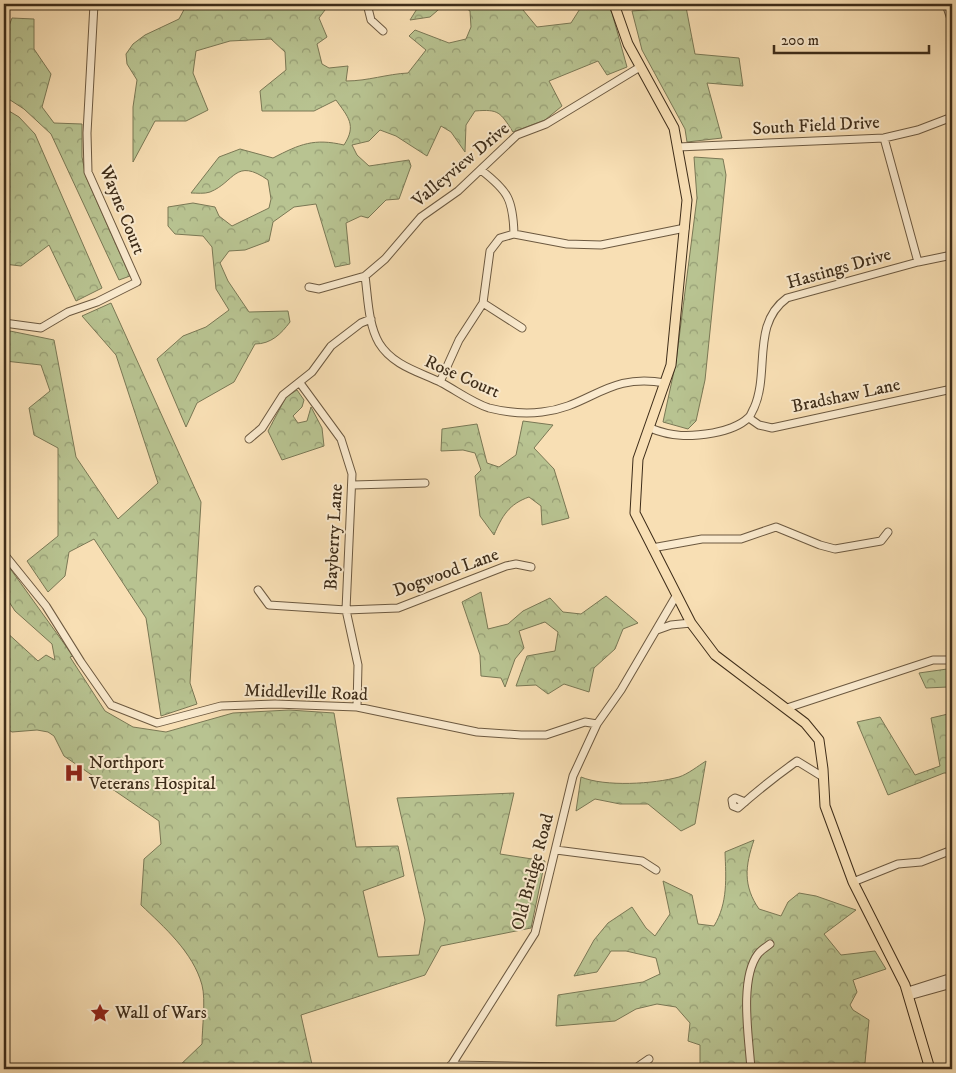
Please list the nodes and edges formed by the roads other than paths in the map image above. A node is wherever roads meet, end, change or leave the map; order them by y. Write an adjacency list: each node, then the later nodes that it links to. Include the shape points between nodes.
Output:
1 (94, 4): 20 (street, Wayne Court, via 88,172 137,282 68,312 41,328)
2 (367, 4): 6 (street, via 372,20)
3 (614, 4): 7 (main road, via 622,32)
4 (946, 4): 5 (street)
5 (952, 22)
6 (383, 30)
7 (640, 67): 10 (main road, via 674,128); 11 (street, Valleyview Drive, via 546,124 518,135)
8 (952, 117): 9 (street, South Field Drive)
9 (884, 138): 10 (street, South Field Drive); 15 (street)
10 (678, 147): 12 (main road, via 687,200)
11 (481, 170): 13 (street, via 501,186 512,202); 16 (street, Valleyview Drive, via 421,217 385,259)
12 (684, 228): 13 (street, via 601,245 567,244); 24 (main road, via 671,365)
13 (514, 234): 18 (street, via 500,238 490,251)
14 (952, 255): 15 (street, Hastings Drive)
15 (918, 262): 26 (street, Hastings Drive, via 793,297 777,306 768,318 760,386)
16 (364, 276): 17 (street, Valleyview Drive, via 319,289); 19 (street, Rose Court)
17 (309, 287)
18 (483, 303): 21 (street); 22 (street, via 459,340)
19 (371, 319): 22 (street, Rose Court, via 375,334 386,351 409,370); 23 (street, via 331,346)
20 (4, 323)
21 (522, 328)
22 (440, 382): 24 (street, Rose Court, via 486,407 541,412 558,409 612,385 629,381 645,379)
23 (300, 383): 28 (street, via 283,395 262,428); 30 (street, Bayberry Lane, via 341,439 350,463)
24 (665, 383): 27 (main road)
25 (952, 389): 26 (street, Bradshaw Lane, via 772,428)
26 (749, 418): 27 (street, via 723,431 691,437 666,435)
27 (650, 428): 32 (main road, via 638,459 635,513)
28 (249, 439)
29 (425, 483): 30 (street)
30 (353, 485): 37 (street, Bayberry Lane)
31 (888, 532): 32 (street, via 880,541 835,549 776,527 741,539 702,539)
32 (652, 548): 36 (main road)
33 (4, 554): 41 (street, Middleville Road, via 46,606 111,705 157,723 220,706)
34 (531, 567): 37 (street, Dogwood Lane, via 506,566 398,608)
35 (258, 590): 37 (street, Dogwood Lane, via 269,604)
36 (676, 596): 38 (main road); 39 (street)
37 (346, 610): 41 (street, Bayberry Lane, via 358,665)
38 (691, 623): 39 (street); 42 (main road, via 715,655)
39 (657, 630): 43 (street)
40 (952, 660): 42 (street, via 933,660)
41 (356, 707): 43 (street, Middleville Road, via 477,732 546,735 585,722)
42 (787, 708): 44 (main road, via 818,740)
43 (597, 724): 46 (street, Old Bridge Road, via 573,776)
44 (823, 777): 45 (street, via 797,762); 49 (main road, via 824,806)
45 (745, 802)
46 (556, 850): 48 (street, via 642,861); 55 (street, Old Bridge Road, via 535,933)
47 (952, 850): 49 (street, via 921,862 898,864)
48 (656, 870)
49 (853, 882): 53 (main road, via 892,955)
50 (770, 944): 56 (street, via 758,953 748,984)
51 (952, 977): 53 (street)
52 (952, 984): 53 (street)
53 (908, 994): 57 (main road)
54 (649, 1059): 55 (street, via 636,1068)
55 (450, 1067)
56 (751, 1069)
57 (930, 1069)

